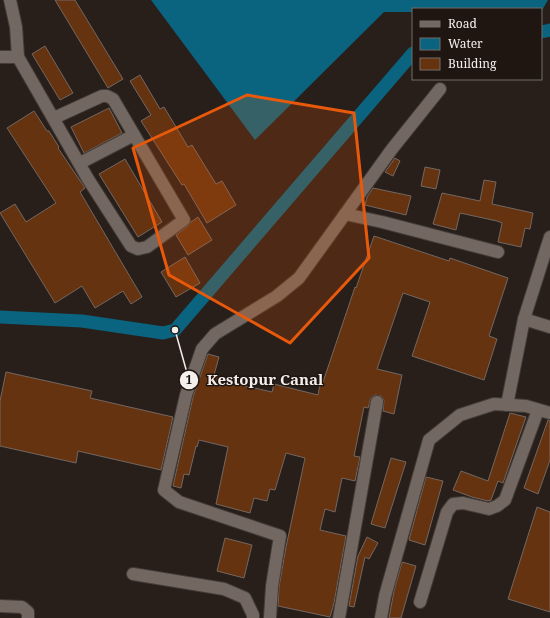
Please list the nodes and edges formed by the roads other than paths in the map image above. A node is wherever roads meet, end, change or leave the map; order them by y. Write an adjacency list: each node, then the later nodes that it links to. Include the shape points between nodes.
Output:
1 (10, 0): 3 (street, via 16,27)
2 (0, 57): 3 (street)
3 (18, 57): 5 (street)
4 (440, 89): 8 (street)
5 (54, 118): 6 (street, via 107,96 119,108); 7 (street)
6 (134, 135): 7 (street); 7 (street, via 184,220 147,247 138,249 131,246)
7 (80, 163)
8 (345, 214): 10 (street); 22 (street, via 299,278 276,296 215,334 202,349 186,395 164,490 179,502 280,536)
9 (550, 237): 11 (street)
10 (498, 252)
11 (524, 318): 12 (street); 14 (street)
12 (550, 327)
13 (377, 402): 23 (street)
14 (507, 405): 15 (street, via 526,406); 24 (street, via 494,404 460,415 429,440)
15 (538, 410): 16 (street); 18 (street, via 505,500 489,509 454,504 447,512)
16 (550, 414)
17 (133, 574): 21 (street, via 224,589 245,598)
18 (420, 602)
19 (0, 606): 20 (street, via 22,607 28,612)
20 (28, 618)
21 (253, 618)
22 (270, 618)
23 (339, 618)
24 (381, 618)

